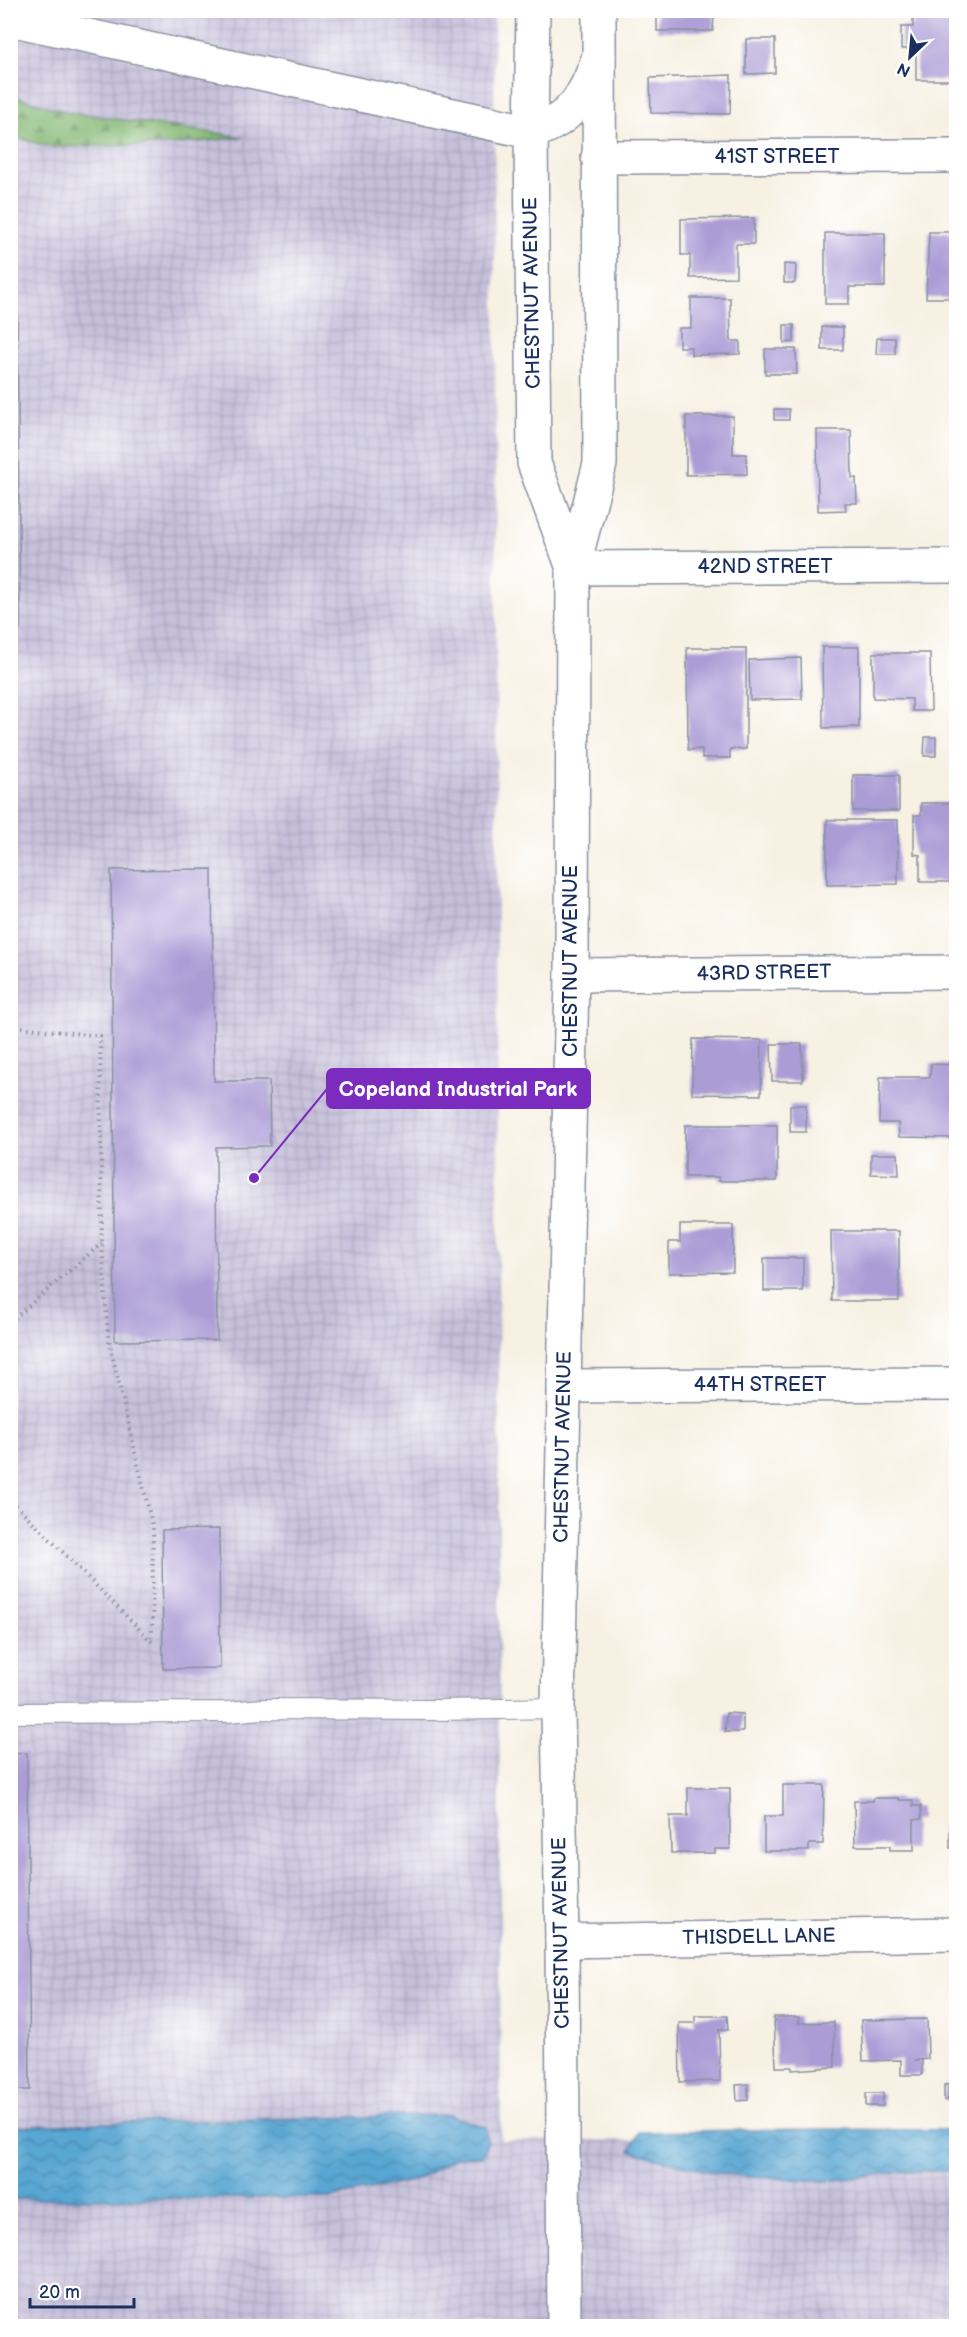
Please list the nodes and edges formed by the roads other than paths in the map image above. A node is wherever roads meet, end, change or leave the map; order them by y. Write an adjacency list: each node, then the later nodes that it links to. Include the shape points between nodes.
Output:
1 (533, 10): 5 (main road, CHESTNUT AVENUE)
2 (600, 10): 4 (main road, CHESTNUT AVENUE)
3 (10, 19): 5 (main road)
4 (599, 56): 5 (main road, via 589,85 564,117); 7 (main road, CHESTNUT AVENUE)
5 (531, 132): 9 (main road, CHESTNUT AVENUE, via 534,463)
6 (957, 156): 7 (main road, 41ST STREET)
7 (598, 157): 9 (main road, CHESTNUT AVENUE, via 600,464)
8 (957, 566): 9 (main road, 42ND STREET)
9 (573, 568): 11 (main road, CHESTNUT AVENUE)
10 (957, 972): 11 (main road, 43RD STREET)
11 (572, 975): 13 (main road, CHESTNUT AVENUE)
12 (957, 1384): 13 (main road, 44TH STREET)
13 (564, 1386): 14 (main road, CHESTNUT AVENUE)
14 (558, 1708): 15 (lane); 17 (main road, CHESTNUT AVENUE)
15 (10, 1713)
16 (957, 1934): 17 (main road, THISDELL LANE)
17 (562, 1941): 18 (main road, CHESTNUT AVENUE)
18 (564, 2326)

